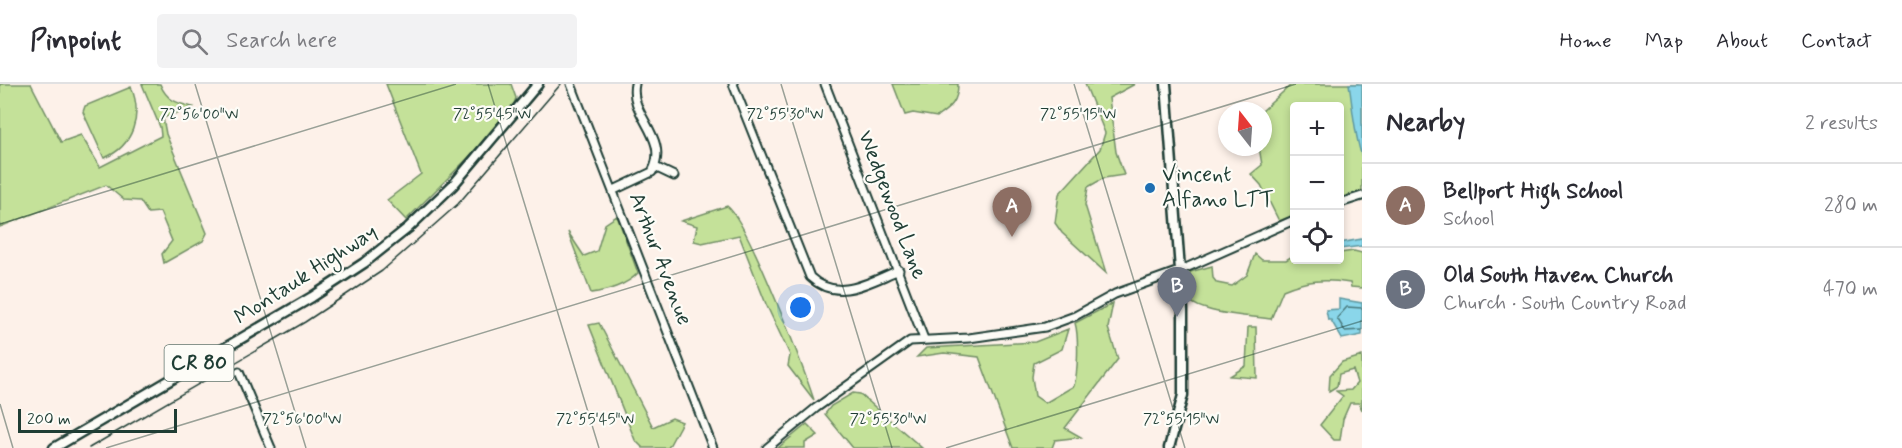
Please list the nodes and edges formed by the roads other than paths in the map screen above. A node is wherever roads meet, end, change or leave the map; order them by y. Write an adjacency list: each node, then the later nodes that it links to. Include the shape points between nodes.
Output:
1 (538, 84): 17 (main road, Montauk Highway / CR 80, via 453,185 364,263 306,302)
2 (571, 84): 9 (street, Arthur Avenue)
3 (635, 84): 7 (street, via 635,102 655,143)
4 (733, 84): 13 (street, via 810,278 826,288 845,291)
5 (825, 84): 13 (street, Wedgewood Lane)
6 (1166, 84): 14 (main road)
7 (655, 167): 8 (street); 9 (street, via 643,178)
8 (674, 176)
9 (614, 190): 19 (street, Arthur Avenue)
10 (1362, 196): 11 (street)
11 (1344, 202)
12 (1290, 222): 14 (street)
13 (899, 270): 15 (street, Wedgewood Lane)
14 (1179, 271): 15 (street, via 1115,294 1045,327 969,338); 21 (main road, via 1184,395)
15 (924, 339): 20 (street, via 910,341)
16 (239, 372): 18 (street)
17 (54, 448)
18 (271, 448)
19 (713, 448)
20 (767, 448)
21 (1170, 448)

